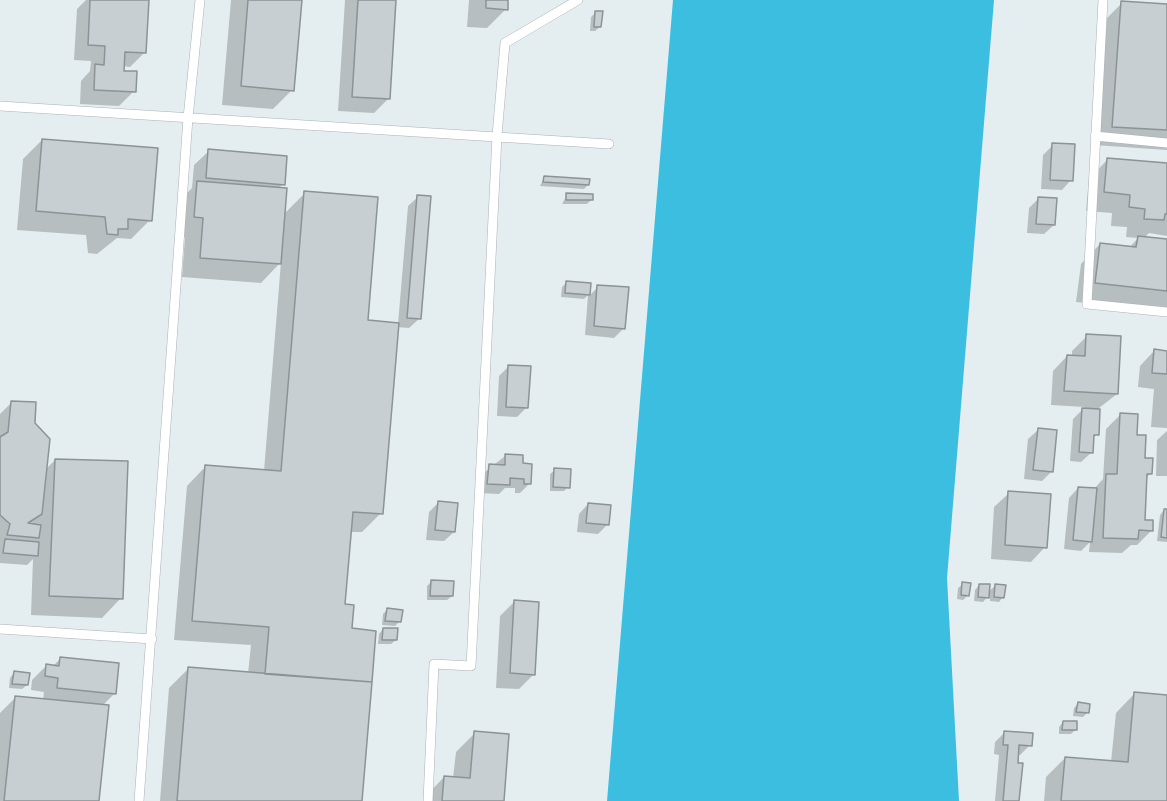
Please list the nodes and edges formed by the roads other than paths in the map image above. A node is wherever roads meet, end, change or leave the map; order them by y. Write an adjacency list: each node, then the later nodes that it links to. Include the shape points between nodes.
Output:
1 (200, 0): 5 (lane)
2 (578, 0): 6 (lane, via 505,44)
3 (1102, 0): 7 (lane)
4 (0, 106): 5 (lane)
5 (188, 118): 6 (lane); 12 (lane)
6 (497, 136): 9 (lane); 14 (lane, via 471,666 434,664)
7 (1095, 136): 8 (lane); 10 (lane, via 1086,304)
8 (1167, 143)
9 (609, 144)
10 (1167, 312)
11 (0, 629): 12 (lane)
12 (152, 639): 13 (lane)
13 (139, 801)
14 (428, 801)

